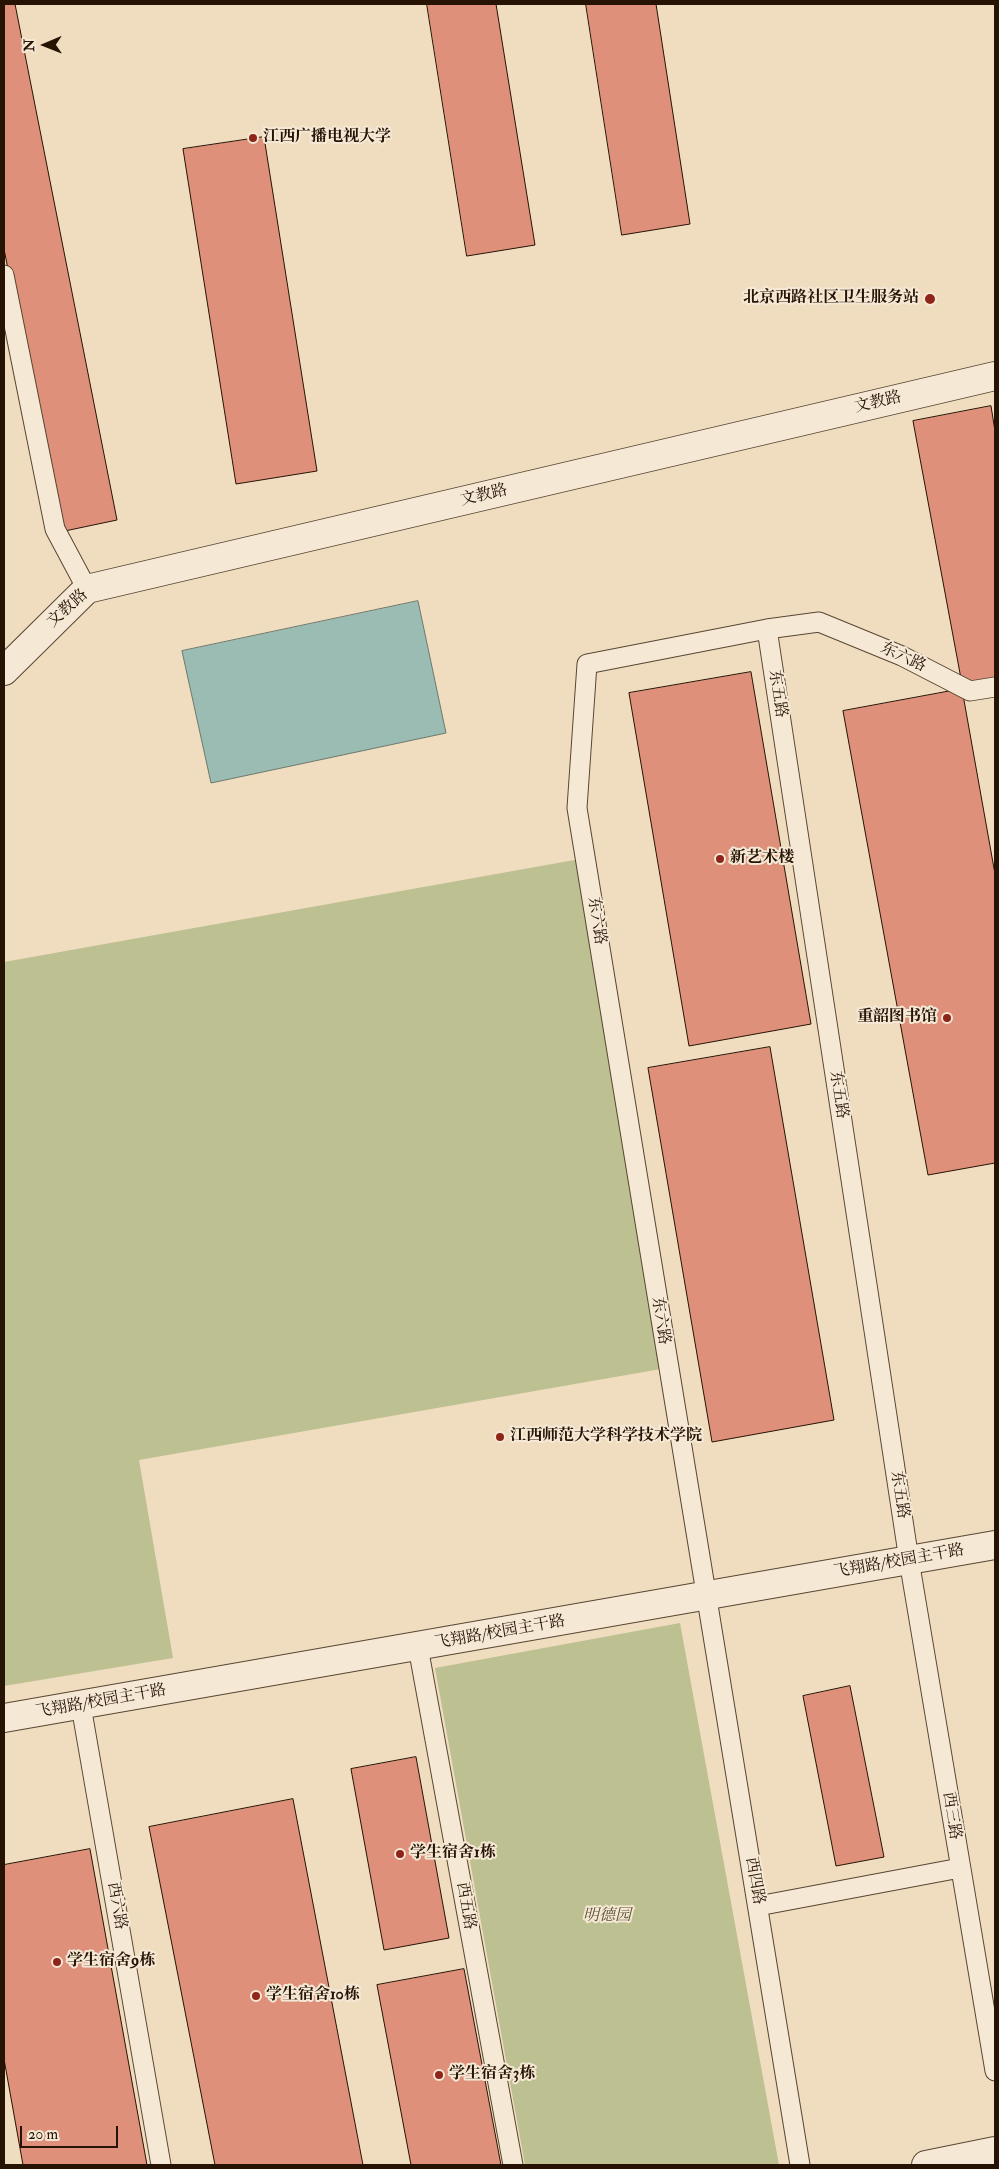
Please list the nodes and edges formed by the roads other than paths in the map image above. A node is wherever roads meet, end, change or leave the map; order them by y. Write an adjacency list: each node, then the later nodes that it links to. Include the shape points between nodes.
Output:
1 (4, 275): 3 (lane, via 55,529)
2 (995, 376): 3 (street, 文教路)
3 (87, 589): 5 (street, 文教路)
4 (767, 629): 6 (lane, 东六路, via 819,622 902,656 970,691); 8 (lane, 东五路); 9 (lane, 东六路, via 587,664 577,808)
5 (4, 671)
6 (995, 687)
7 (995, 1545): 8 (street, 飞翔路/校园主干路)
8 (909, 1560): 9 (street, 飞翔路/校园主干路); 13 (lane, 西三路)
9 (705, 1598): 10 (street, 飞翔路/校园主干路); 14 (lane, 西四路)
10 (418, 1647): 11 (street, 飞翔路/校园主干路); 18 (lane, 西五路)
11 (81, 1706): 12 (street, 飞翔路/校园主干路); 17 (lane, 西六路)
12 (4, 1718)
13 (960, 1868): 14 (lane); 15 (lane, 西三路)
14 (758, 1906): 19 (lane, 西四路)
15 (995, 2071)
16 (995, 2151): 20 (street)
17 (161, 2165)
18 (513, 2165)
19 (800, 2165)
20 (926, 2165)

